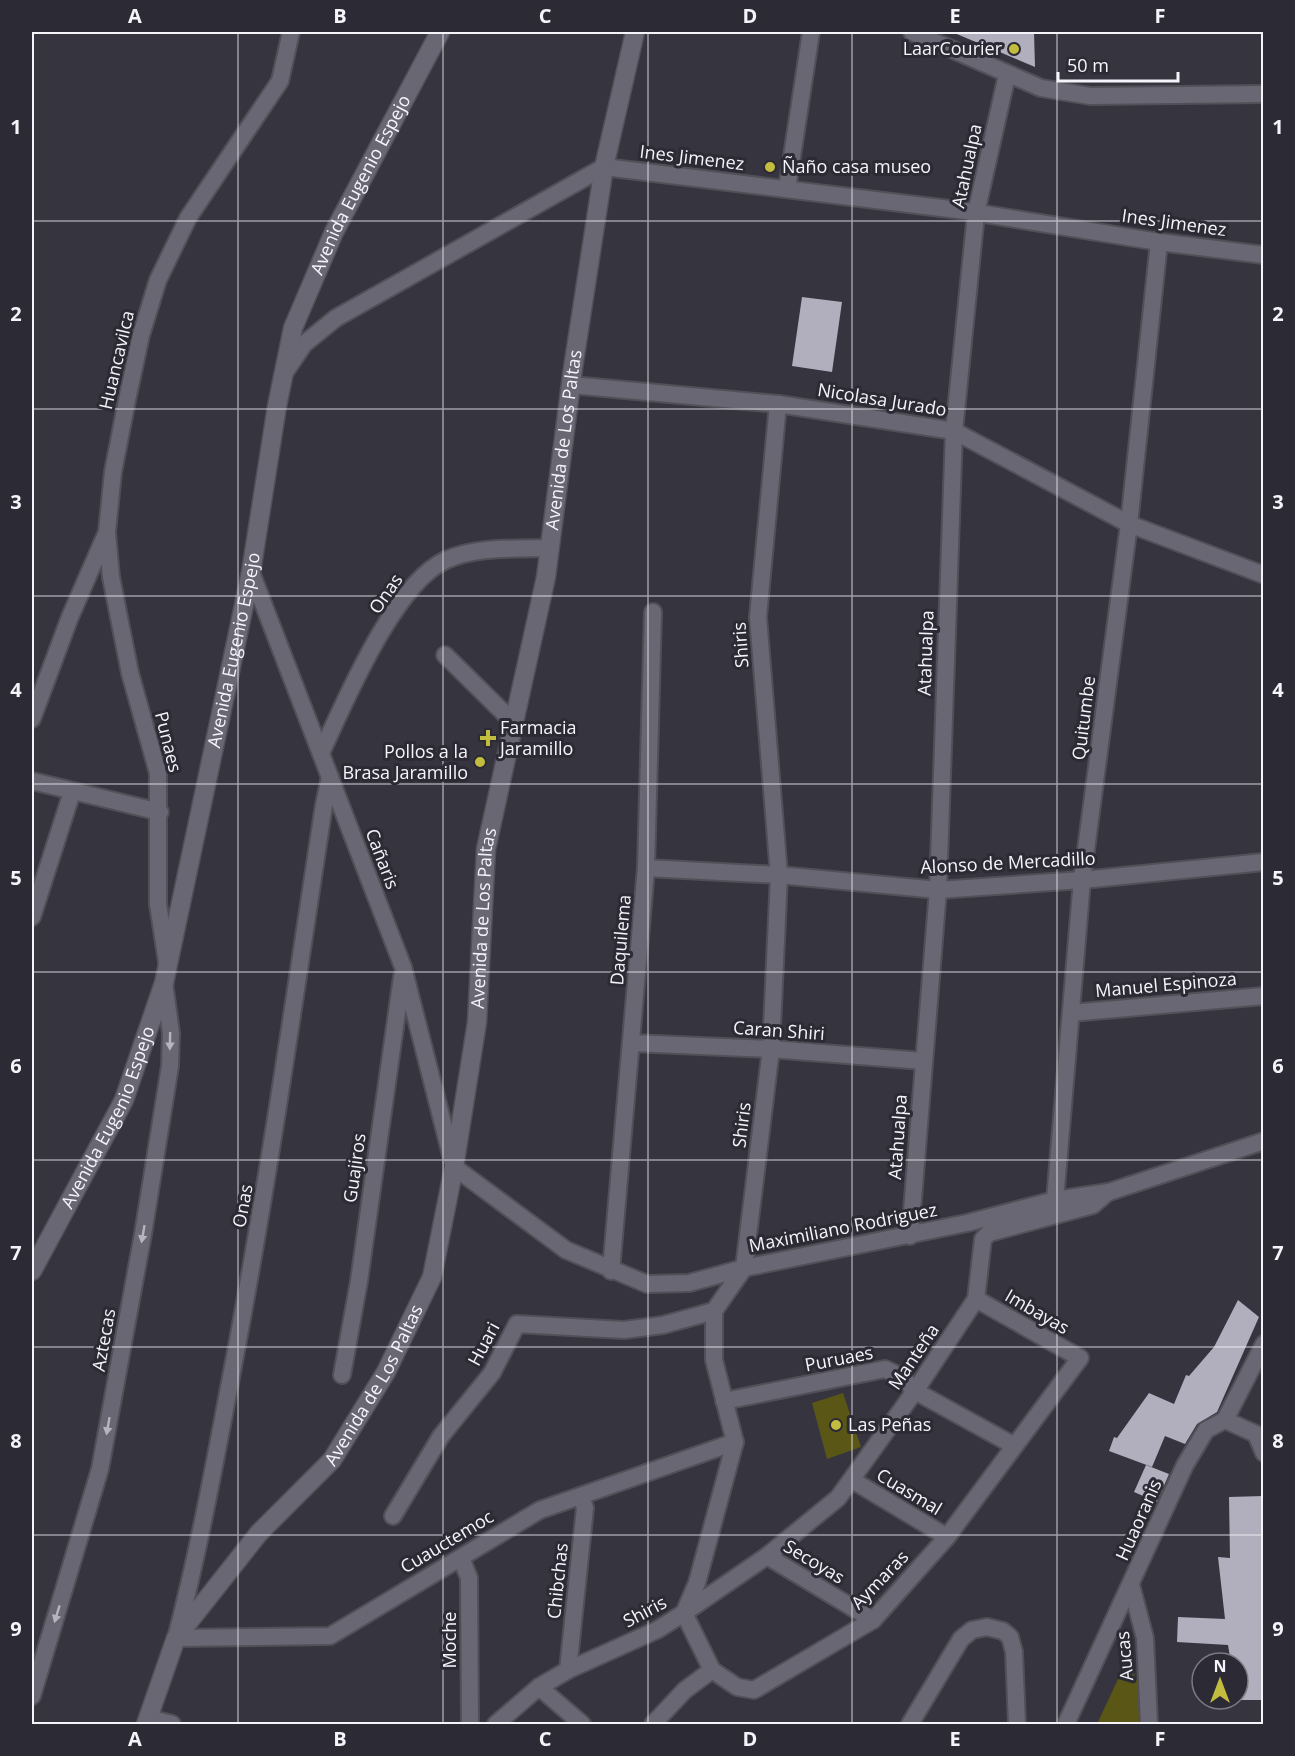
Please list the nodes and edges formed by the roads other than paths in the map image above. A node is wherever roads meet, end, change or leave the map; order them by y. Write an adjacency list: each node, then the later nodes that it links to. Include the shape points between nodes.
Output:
1 (291, 32): 20 (street, Huancavilca, via 280,81 188,218 158,280 127,400 113,472)
2 (431, 32): 7 (street)
3 (440, 32): 7 (main road, Avenida Eugenio Espejo)
4 (635, 32): 10 (main road, Avenida de Los Paltas)
5 (811, 32): 11 (street)
6 (912, 32): 8 (street)
7 (427, 59): 15 (main road, Avenida Eugenio Espejo, via 334,232 293,328)
8 (1007, 75): 9 (street, via 1041,88 1089,96); 12 (street, Atahualpa)
9 (1263, 93)
10 (604, 167): 11 (street, Ines Jimenez); 15 (street, via 336,318 304,344); 16 (main road, Avenida de Los Paltas)
11 (787, 189): 12 (street, Ines Jimenez)
12 (976, 213): 13 (street, Ines Jimenez); 18 (street, Atahualpa)
13 (1159, 242): 14 (street, Ines Jimenez); 19 (street, Quitumbe)
14 (1263, 255)
15 (284, 373): 22 (main road, Avenida Eugenio Espejo)
16 (571, 385): 17 (street, Nicolasa Jurado); 21 (main road, Avenida de Los Paltas)
17 (778, 404): 18 (street, Nicolasa Jurado); 35 (street, Shiris, via 758,617)
18 (954, 431): 19 (street, Nicolasa Jurado); 37 (street, Atahualpa)
19 (1129, 524): 23 (street, Nicolasa Jurado); 36 (street, Quitumbe)
20 (107, 532): 26 (street, Huancavilca); 32 (street, Punaes, via 111,577 130,673 158,773)
21 (550, 548): 27 (main road, Avenida de Los Paltas); 28 (street, Onas, via 481,551 446,560 425,574 397,607)
22 (251, 572): 28 (street, Cañaris); 39 (main road, Avenida Eugenio Espejo)
23 (1263, 574)
24 (653, 612): 34 (street, Daquilema)
25 (445, 655): 27 (street)
26 (32, 719)
27 (515, 724): 48 (main road, Avenida de Los Paltas, via 486,849 477,1022)
28 (321, 753): 29 (street, Cañaris)
29 (330, 777): 40 (street, Cañaris); 75 (street, Onas, via 253,1262 197,1558)
30 (32, 780): 31 (street)
31 (72, 792): 32 (street); 38 (street)
32 (160, 812): 39 (street, Punaes, via 158,904)
33 (1263, 862): 36 (street, Alonso de Mercadillo)
34 (646, 868): 35 (street, Alonso de Mercadillo); 44 (street, Daquilema)
35 (780, 875): 37 (street, Alonso de Mercadillo); 45 (street, Shiris)
36 (1082, 880): 37 (street, Alonso de Mercadillo); 43 (street, Quitumbe)
37 (938, 890): 46 (street, Atahualpa)
38 (32, 917)
39 (167, 964): 41 (main road, Avenida Eugenio Espejo)
40 (403, 967): 48 (street, Cañaris); 59 (street, Guajiros)
41 (164, 983): 53 (main road, Avenida Eugenio Espejo, via 124,1100); 79 (street, Aztecas, one-way to 79, via 171,1034 170,1066 102,1457)
42 (1263, 996): 43 (street, Manuel Espinoza)
43 (1071, 1013): 50 (street, Quitumbe)
44 (633, 1043): 45 (street, Caran Shiri); 54 (street, Daquilema)
45 (771, 1049): 46 (street, Caran Shiri); 52 (street, Shiris)
46 (923, 1061): 51 (street, Atahualpa)
47 (1263, 1141): 49 (street, Maximiliano Rodriguez)
48 (454, 1167): 54 (street, Maximiliano Rodriguez, via 566,1250); 75 (main road, Avenida de Los Paltas, via 432,1277 386,1372 332,1460 259,1533)
49 (1109, 1192): 50 (street, Maximiliano Rodriguez); 55 (street, Manteña, via 1093,1205 989,1233 983,1239)
50 (1055, 1200): 51 (street, Maximiliano Rodriguez)
51 (910, 1236): 52 (street, Maximiliano Rodriguez)
52 (744, 1268): 54 (street, Maximiliano Rodriguez, via 689,1283 665,1285 647,1284); 56 (street, Shiris)
53 (32, 1271)
54 (611, 1271)
55 (976, 1299): 58 (street, Imbayas); 60 (street, Manteña)
56 (714, 1311): 61 (street, via 714,1360); 68 (street, Huari, via 663,1325 624,1330 517,1324 489,1378 441,1436)
57 (1263, 1344): 62 (street, Huaoranis)
58 (1080, 1358): 64 (street, Aymaras)
59 (342, 1375)
60 (915, 1391): 61 (street, Puruaes, via 902,1377 880,1369); 64 (street, Puruaes); 66 (street, Manteña)
61 (724, 1401): 63 (street)
62 (1225, 1420): 65 (street, via 1256,1434); 72 (street, Huaoranis, via 1206,1430 1185,1465)
63 (735, 1442): 67 (street, Cuauctemoc); 73 (street, Shiris, via 697,1583)
64 (1013, 1446): 69 (street, Aymaras)
65 (1263, 1453)
66 (852, 1480): 69 (street, Cuasmal); 70 (street, Manteña, via 838,1498)
67 (581, 1496): 71 (street, Cuauctemoc, via 540,1510); 76 (street, Chibchas, via 585,1508)
68 (393, 1516)
69 (947, 1536): 74 (street, Aymaras)
70 (767, 1556): 73 (street, Manteña); 74 (street, Secoyas)
71 (461, 1558): 75 (street, Cuauctemoc, via 330,1635); 82 (street, Moche, via 469,1578)
72 (1131, 1586): 88 (street, Huaoranis); 89 (street, Aucas, via 1145,1638)
73 (684, 1613): 76 (street, Shiris, via 657,1630); 77 (street)
74 (873, 1620): 77 (street, Aymaras, via 754,1690 737,1687)
75 (176, 1638): 80 (main road, Avenida de Los Paltas)
76 (568, 1670): 78 (street, Shiris)
77 (712, 1670): 85 (street, via 685,1690)
78 (539, 1687): 83 (street, Shiris); 84 (street)
79 (32, 1696)
80 (147, 1721): 81 (street)
81 (172, 1725)
82 (470, 1725)
83 (495, 1725)
84 (582, 1725)
85 (653, 1725)
86 (910, 1725): 87 (street, via 961,1639 972,1630 987,1627 1003,1631 1013,1644)
87 (1017, 1725)
88 (1066, 1725)
89 (1149, 1725)

